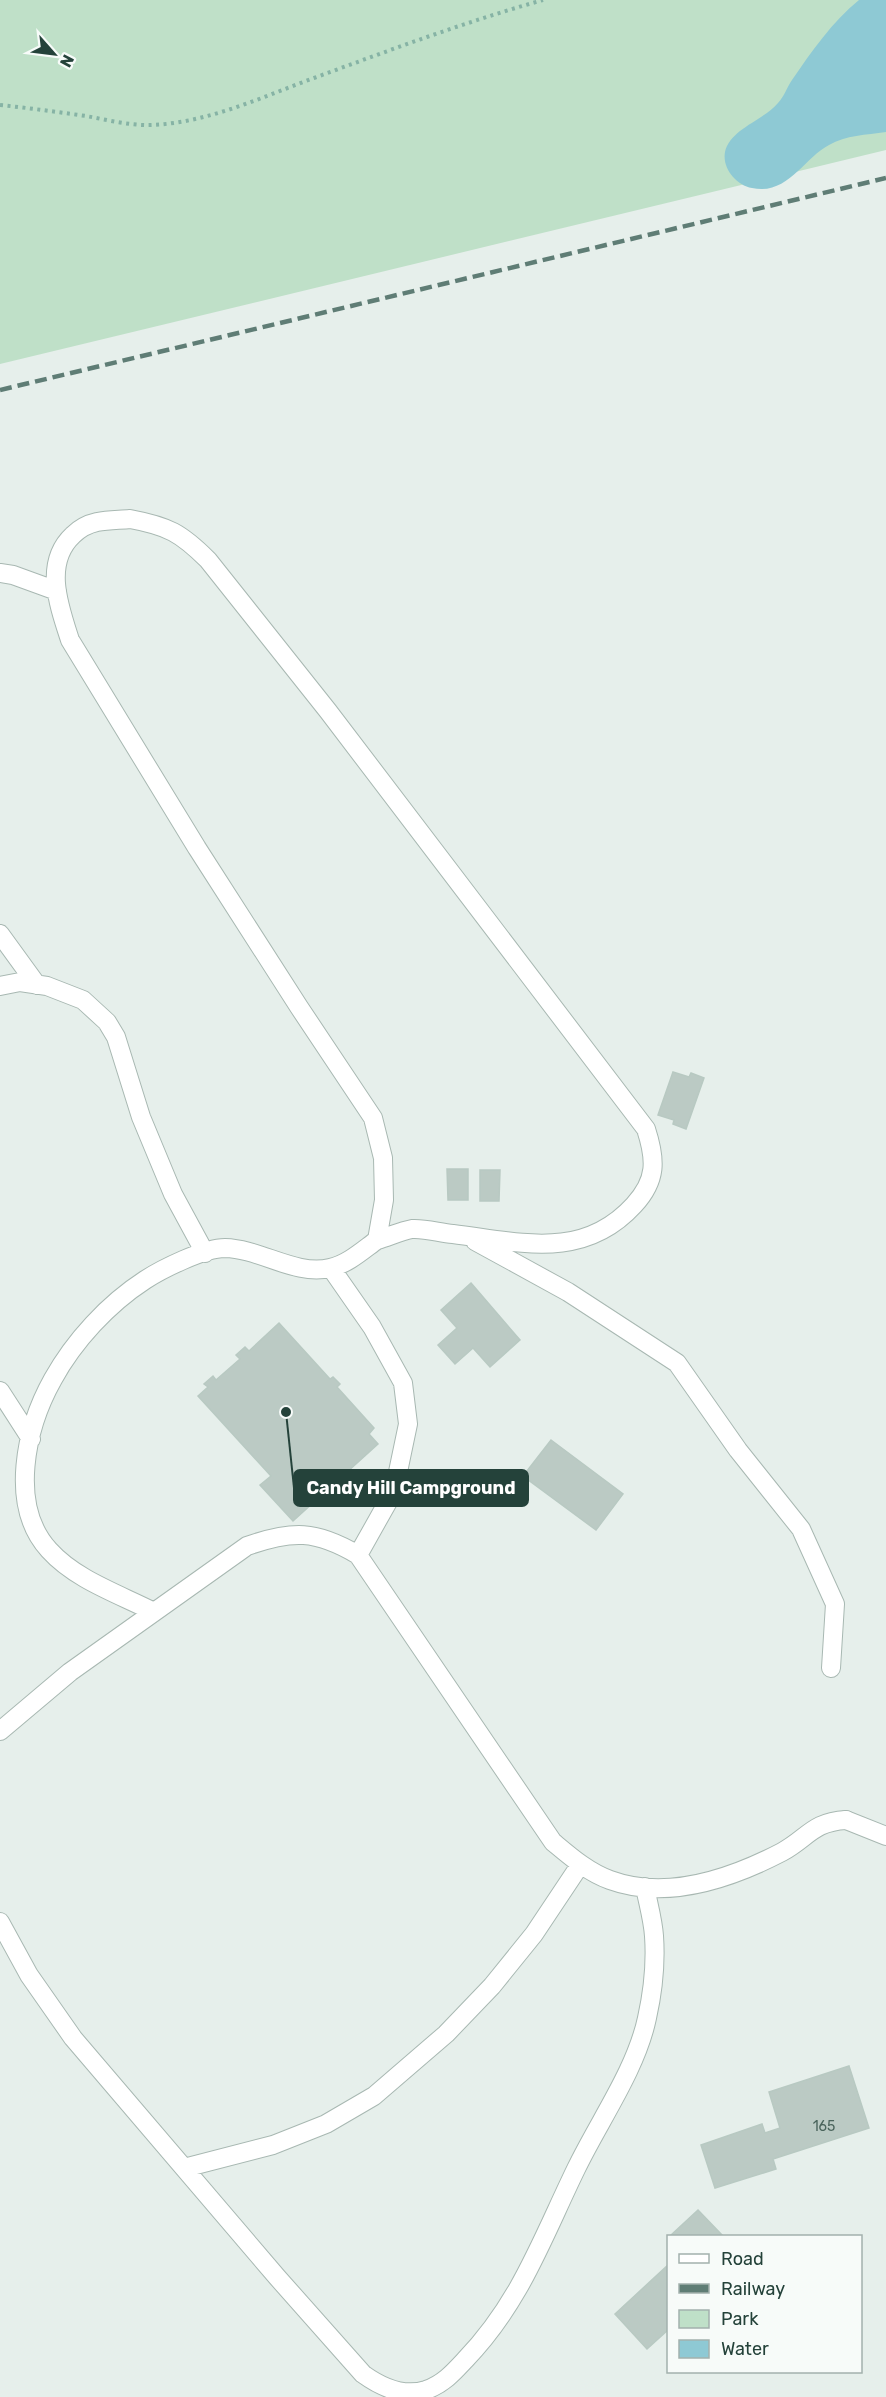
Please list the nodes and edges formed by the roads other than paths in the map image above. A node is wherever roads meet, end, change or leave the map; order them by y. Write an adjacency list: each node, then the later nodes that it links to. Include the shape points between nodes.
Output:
1 (0, 573): 2 (street)
2 (57, 591): 6 (street, via 55,562 64,543 81,528 97,522 130,519 160,525 187,539 328,711 646,1129 654,1151 653,1175 644,1195 622,1218 595,1235 564,1244 539,1245); 7 (street, via 70,640 197,848 373,1118 383,1158 384,1200)
3 (0, 934): 4 (street)
4 (37, 985): 5 (street, via 20,982); 8 (street, via 83,1000 107,1022 116,1037 141,1117 173,1194)
5 (0, 986)
6 (466, 1236): 7 (street, via 412,1229); 14 (street, via 568,1292 677,1364 801,1529 835,1604)
7 (377, 1240): 9 (street, via 350,1260)
8 (205, 1253): 9 (street, via 223,1248 264,1255 305,1270); 11 (street, via 145,1280 108,1310 72,1350 52,1380 34,1421)
9 (331, 1268): 12 (street, via 372,1327 403,1383 408,1424 394,1491)
10 (0, 1391): 11 (street)
11 (31, 1439): 13 (street, via 26,1499 35,1528 48,1549 70,1570)
12 (358, 1555): 13 (street, via 337,1542 307,1535 276,1536 247,1546); 17 (street, via 553,1842)
13 (154, 1612): 15 (street, via 70,1672)
14 (831, 1668)
15 (0, 1731)
16 (886, 1836): 18 (street, via 846,1820 829,1821 740,1872 692,1885)
17 (580, 1865): 18 (street, via 611,1880); 20 (street, via 534,1934 492,1986 446,2034 374,2096 326,2124 273,2145)
18 (645, 1887): 20 (street, via 654,1935 654,1983 647,2020 630,2065 576,2167 519,2289 488,2336 445,2381 424,2391 401,2392 378,2385 363,2374)
19 (0, 1922): 20 (street, via 29,1976 73,2038)
20 (184, 2168)

